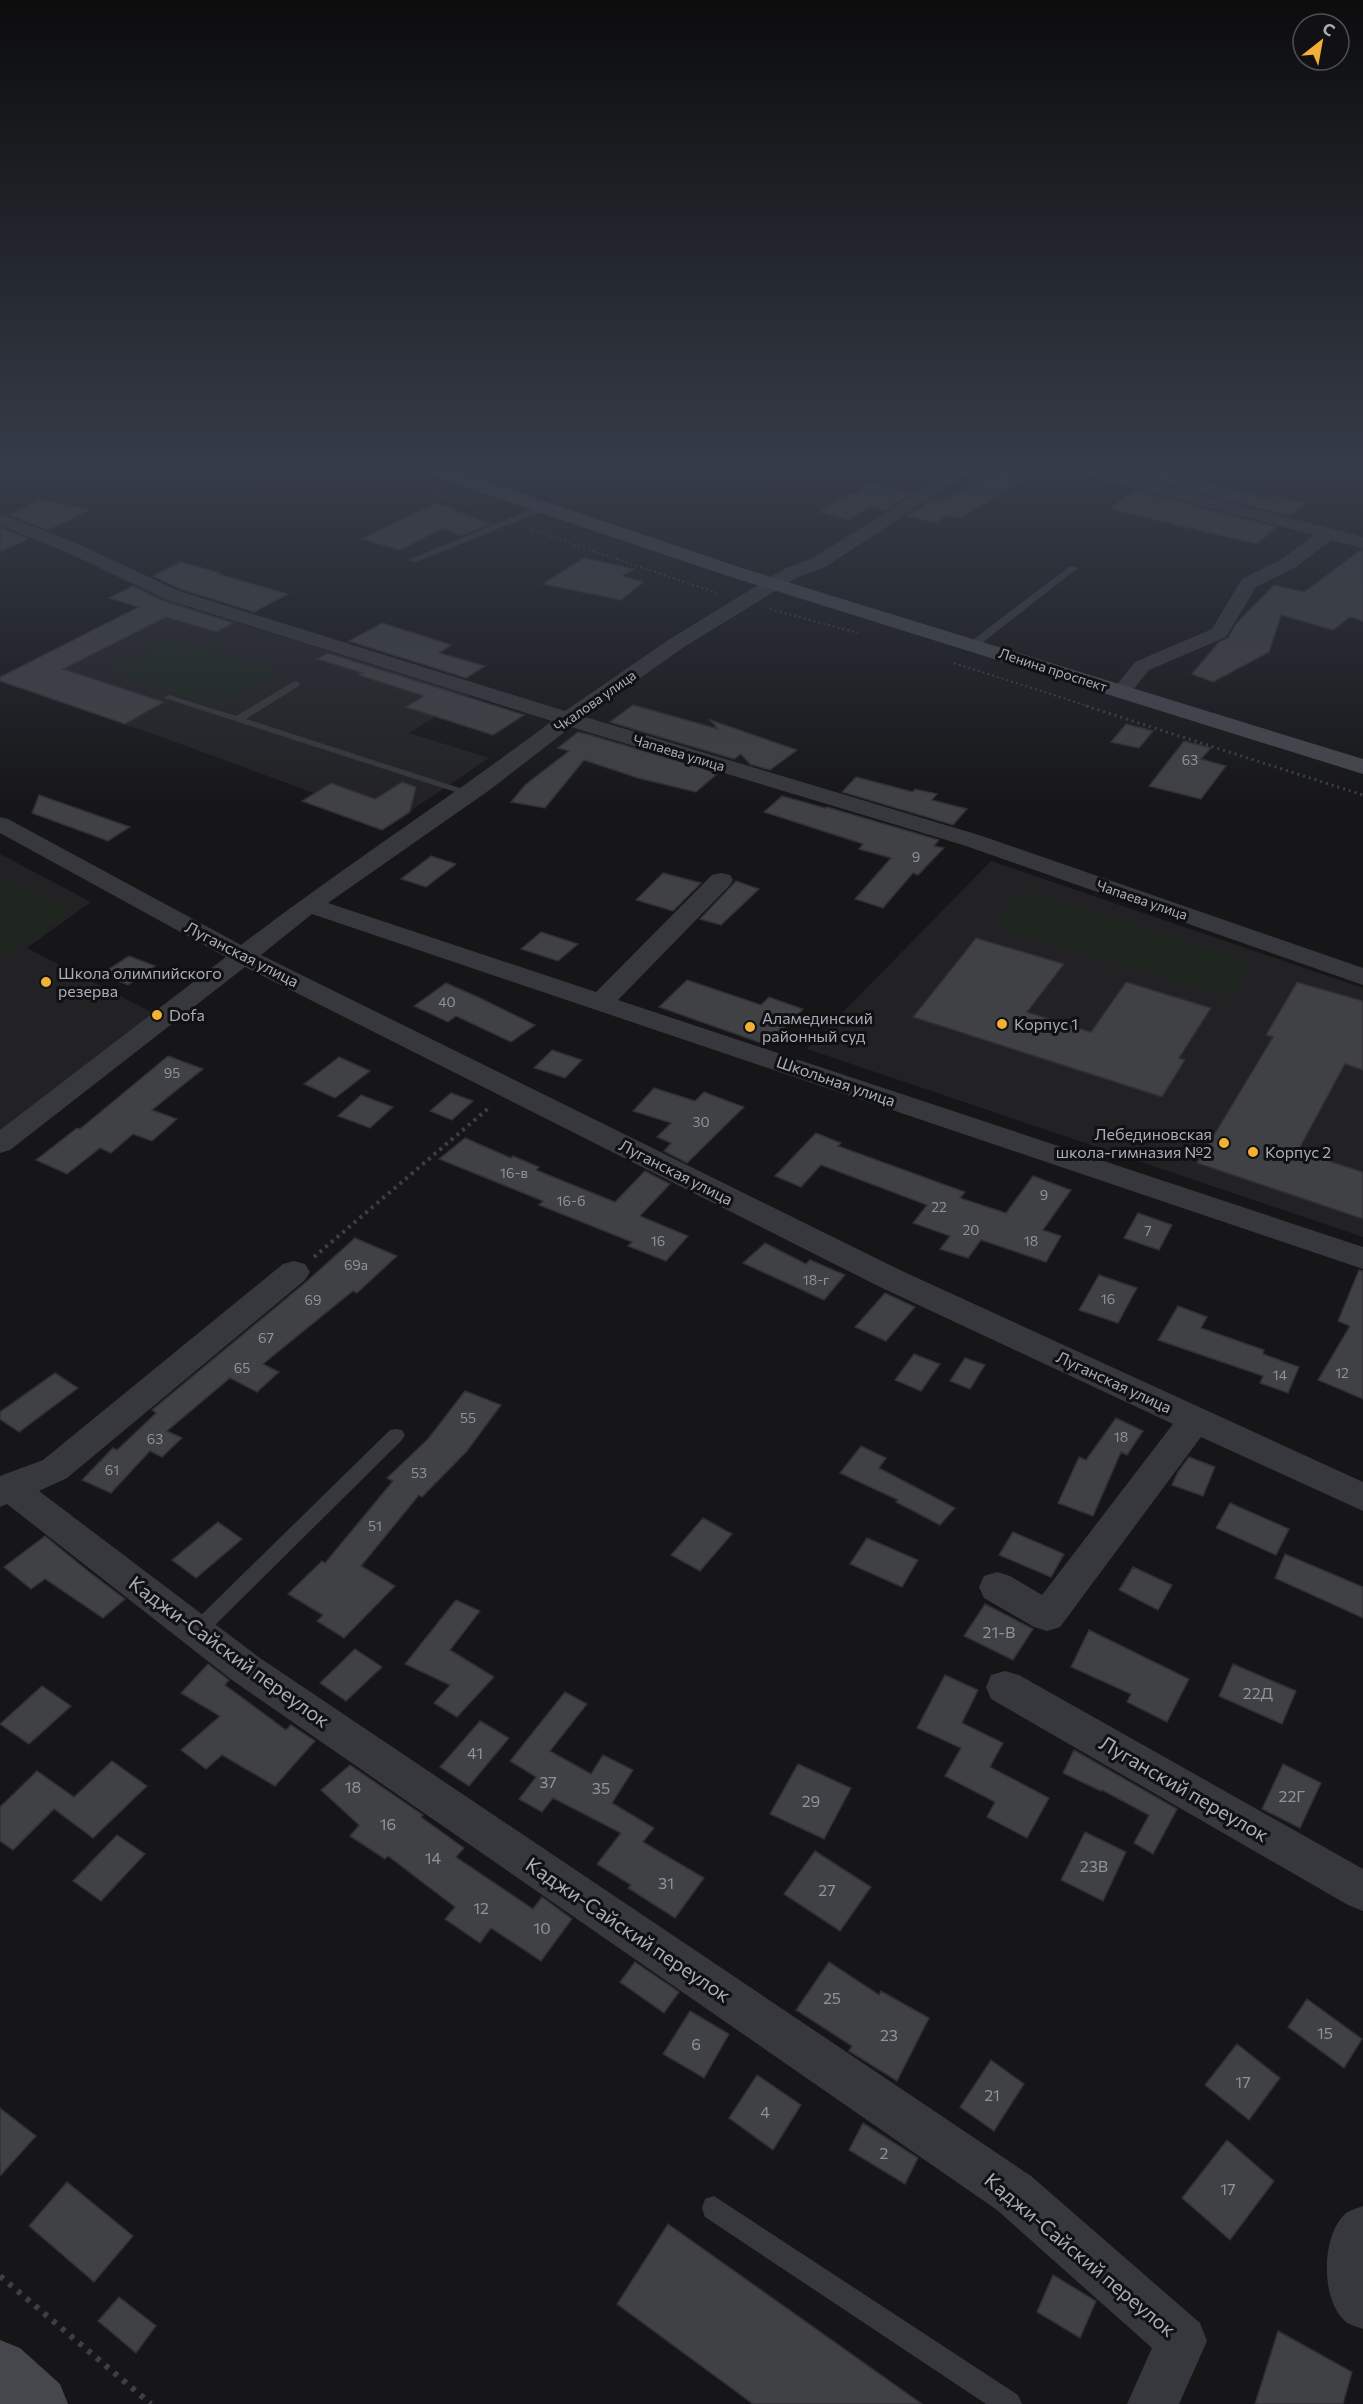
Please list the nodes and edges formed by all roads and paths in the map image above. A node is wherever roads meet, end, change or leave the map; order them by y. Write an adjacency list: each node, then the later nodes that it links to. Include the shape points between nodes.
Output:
1 (147, 583): 13 (street, Чапаева улица, via 172,595)
2 (688, 583): 6 (path)
3 (1052, 583): 8 (lane)
4 (1249, 583): 11 (street, via 1219,633 1142,666)
5 (773, 584): 6 (street, Чкалова улица); 8 (main road, Ленина проспект)
6 (743, 602): 7 (path); 13 (street, Чкалова улица)
7 (861, 634)
8 (974, 644): 11 (main road, Ленина проспект)
9 (952, 663): 17 (path)
10 (295, 684): 14 (lane)
11 (1121, 692): 15 (main road, Ленина проспект)
12 (169, 698): 14 (lane)
13 (568, 719): 16 (street, Чкалова улица); 22 (street, Чапаева улица, via 971,840)
14 (237, 720): 16 (lane)
15 (1363, 767)
16 (469, 793): 20 (street, Чкалова улица)
17 (1363, 795)
18 (0, 824): 21 (street, Луганская улица)
19 (721, 880): 23 (street)
20 (309, 905): 21 (street, Чкалова улица); 23 (street, Школьная улица)
21 (245, 957): 24 (street, Луганская улица); 25 (street)
22 (1363, 977)
23 (601, 1002): 26 (street, Школьная улица)
24 (510, 1090): 27 (path); 28 (street, Луганская улица, via 891,1279)
25 (0, 1144)
26 (1363, 1258)
27 (294, 1272): 30 (street, Каджи-Сайский переулок, via 55,1469)
28 (1195, 1420): 31 (street, Луганская улица); 32 (street, via 1047,1616)
29 (396, 1434): 33 (lane)
30 (5, 1490): 33 (street, Каджи-Сайский переулок)
31 (1363, 1497)
32 (997, 1587)
33 (197, 1631): 44 (street, Каджи-Сайский переулок, via 246,1669 1014,2193 1182,2341)
34 (1005, 1686): 35 (street, Луганский переулок)
35 (1363, 1891)
36 (714, 2208): 43 (lane)
37 (1363, 2230): 39 (street, via 1352,2247 1351,2285)
38 (0, 2276): 42 (path)
39 (1363, 2304)
40 (0, 2368): 41 (main road)
41 (40, 2404)
42 (151, 2404)
43 (1010, 2404)
44 (1153, 2404)

